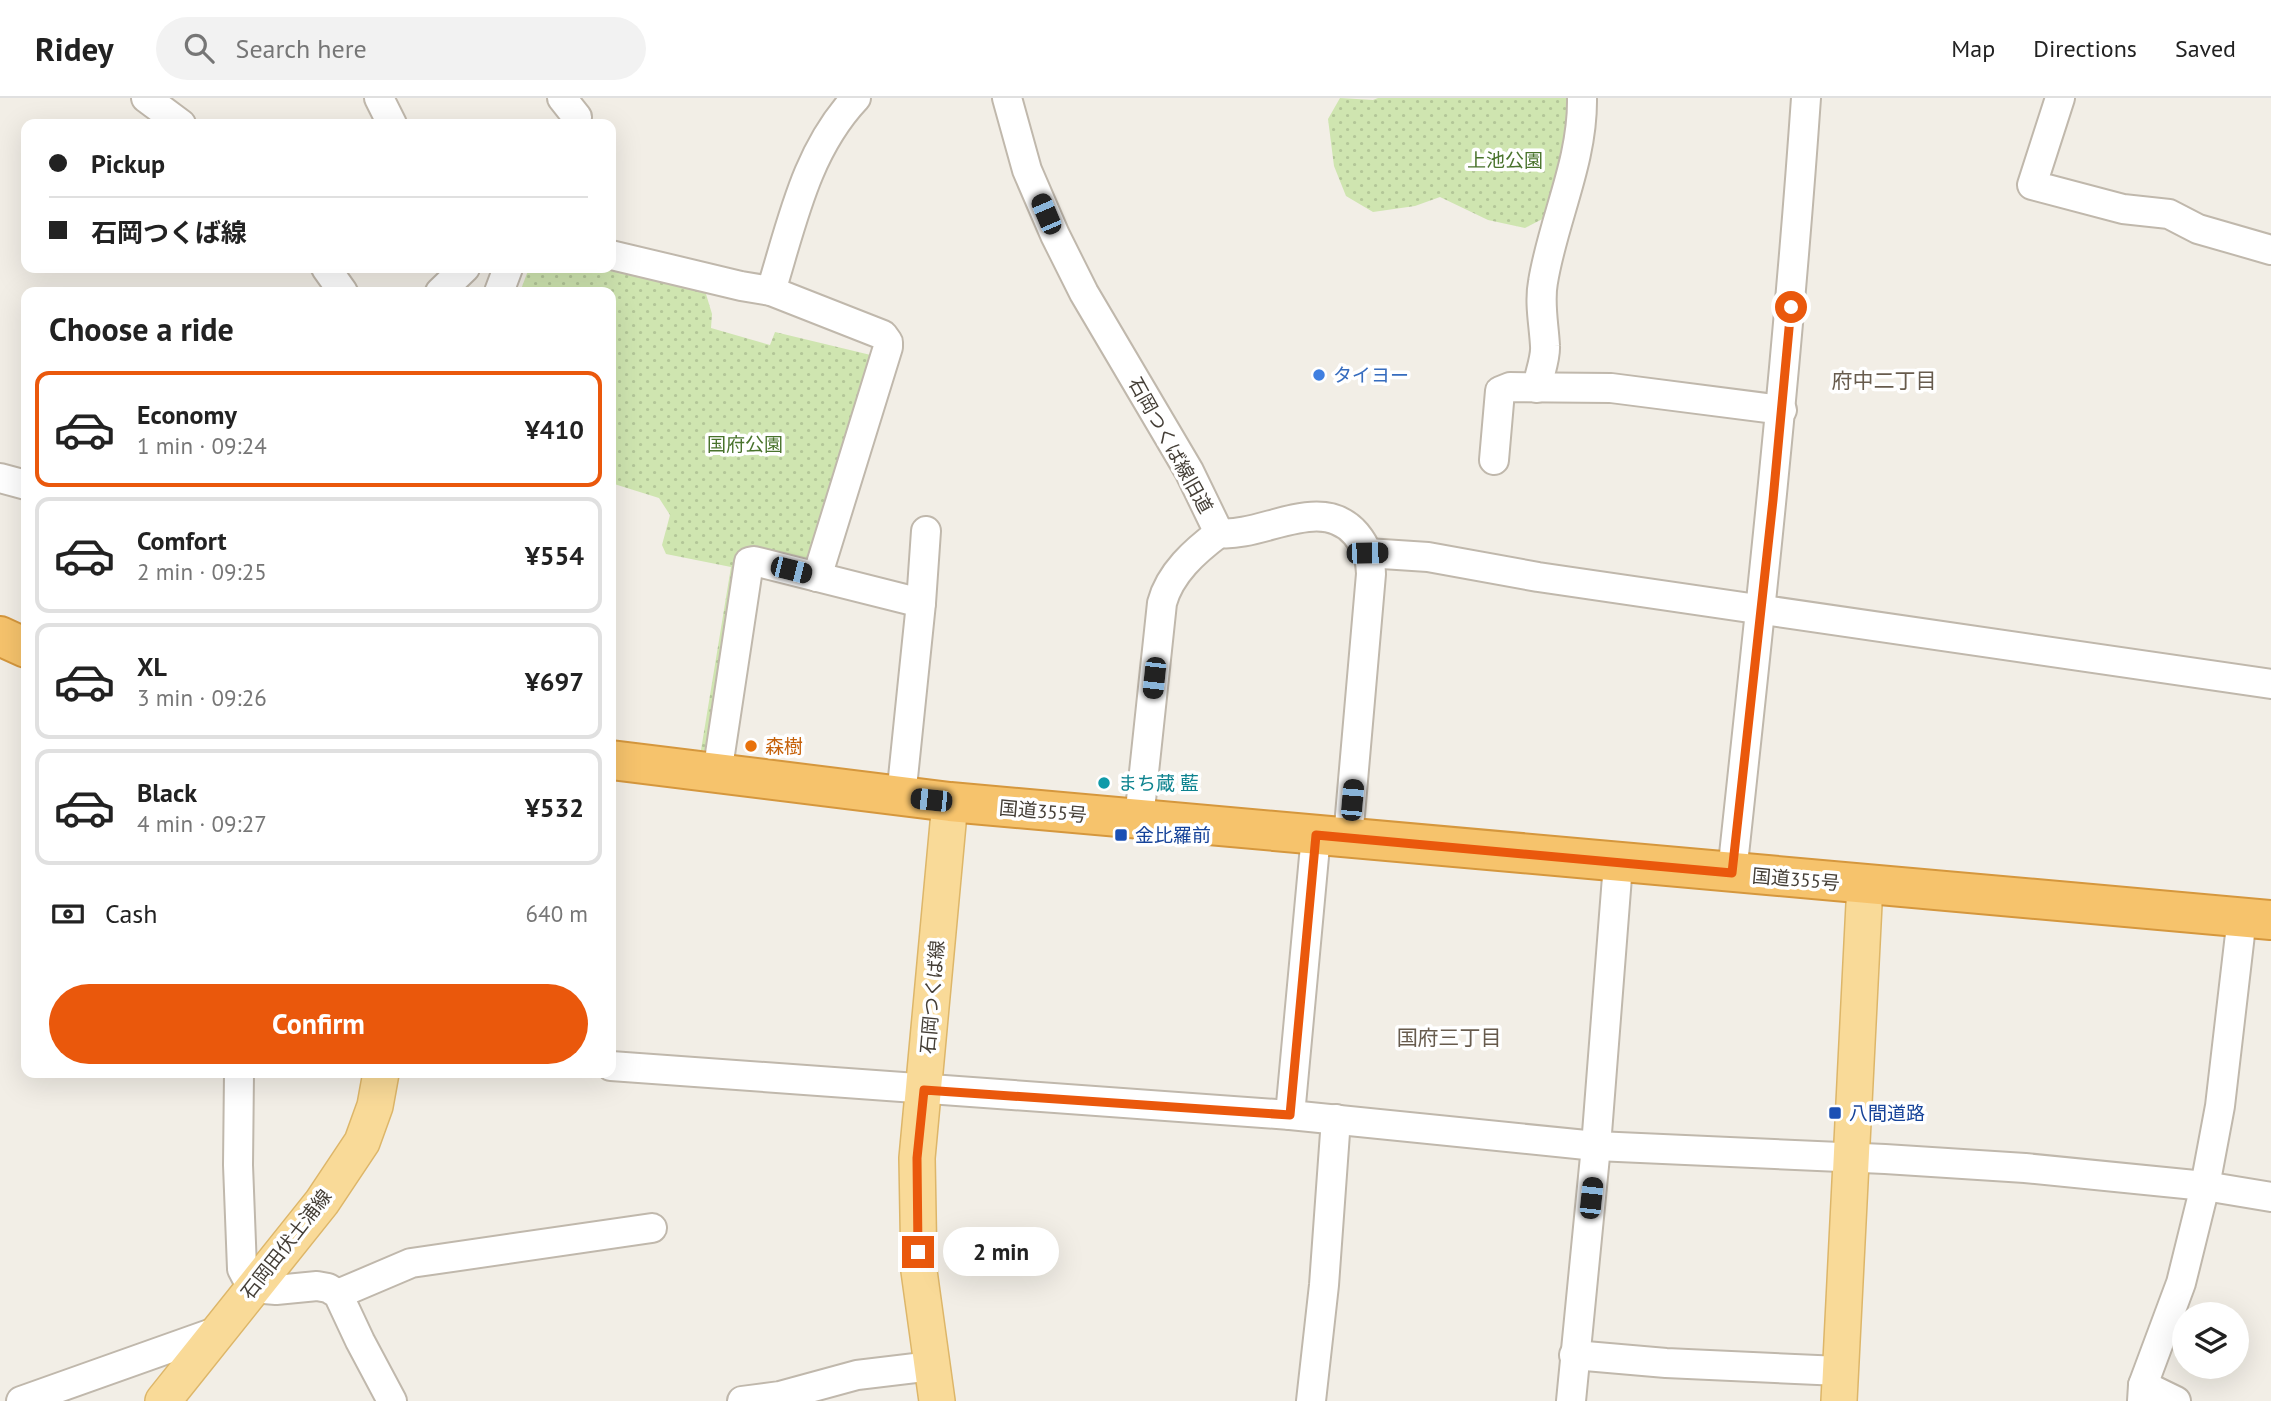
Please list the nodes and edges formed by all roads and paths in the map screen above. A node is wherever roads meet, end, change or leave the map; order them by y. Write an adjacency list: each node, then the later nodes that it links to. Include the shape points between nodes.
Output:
1 (146, 98): 9 (street)
2 (379, 98): 10 (street)
3 (562, 98): 11 (street)
4 (856, 98): 16 (street, via 812,161)
5 (1582, 98): 17 (street, via 1572,174 1542,285 1546,350)
6 (1806, 98): 18 (street)
7 (2060, 98): 12 (street, via 2032,185 2123,209 2169,214 2199,229)
8 (1010, 99): 23 (street, 石岡つくば線旧道, via 1027,170 1055,235 1189,471)
9 (174, 119)
10 (390, 119)
11 (577, 119)
12 (2271, 250)
13 (616, 256): 16 (street)
14 (460, 273): 15 (street)
15 (445, 287)
16 (771, 291): 25 (street, via 883,335 888,342)
17 (1537, 388): 18 (street, via 1611,388); 19 (street, via 1500,391)
18 (1782, 410): 27 (street)
19 (1493, 460)
20 (0, 478): 21 (street)
21 (21, 484)
22 (926, 531): 26 (street)
23 (1219, 533): 24 (street, 石岡つくば線旧道, via 1327,517 1347,525); 35 (street, via 1197,550 1166,587 1161,603)
24 (1367, 553): 27 (street, via 1429,557); 36 (street, via 1371,574)
25 (817, 577): 26 (street); 32 (street, via 749,562)
26 (921, 603): 33 (street)
27 (1760, 610): 30 (street); 38 (street)
28 (0, 636): 29 (highway)
29 (21, 646)
30 (2271, 684)
31 (616, 761): 32 (highway, 国道355号)
32 (717, 774): 33 (highway, 国道355号)
33 (901, 797): 34 (highway, 国道355号)
34 (950, 802): 35 (highway, 国道355号); 44 (main road, 石岡つくば線)
35 (1139, 819): 36 (highway, 国道355号)
36 (1332, 836): 37 (highway, 国道355号); 45 (street)
37 (1618, 863): 38 (highway, 国道355号); 47 (street)
38 (1732, 873): 39 (highway, 国道355号)
39 (1865, 884): 40 (highway, 国道355号); 48 (main road)
40 (2256, 919): 49 (street)
41 (616, 1066): 44 (street)
42 (239, 1078): 52 (street, via 242,1269)
43 (380, 1078): 52 (main road, 石岡田伏土浦線, via 362,1142 322,1202)
44 (924, 1090): 45 (street); 56 (main road, 石岡つくば線, via 916,1213)
45 (1290, 1115): 46 (street)
46 (1336, 1119): 47 (street); 65 (street)
47 (1596, 1146): 48 (street); 55 (street)
48 (1850, 1157): 49 (street); 57 (main road)
49 (2205, 1186): 50 (street); 59 (street, via 2181,1283)
50 (2271, 1197)
51 (652, 1228): 53 (street, via 411,1263)
52 (253, 1288): 53 (street, via 317,1286); 54 (main road, 石岡田伏土浦線)
53 (338, 1294): 62 (street)
54 (218, 1331): 60 (street); 61 (main road, 石岡田伏土浦線)
55 (1574, 1355): 57 (street); 66 (street)
56 (932, 1366): 58 (street); 64 (main road, 石岡つくば線)
57 (1840, 1386)
58 (838, 1390): 63 (street)
59 (2142, 1393): 67 (street)
60 (21, 1401)
61 (163, 1401)
62 (392, 1401)
63 (742, 1401)
64 (937, 1401)
65 (1311, 1401)
66 (1571, 1401)
67 (2176, 1401)

